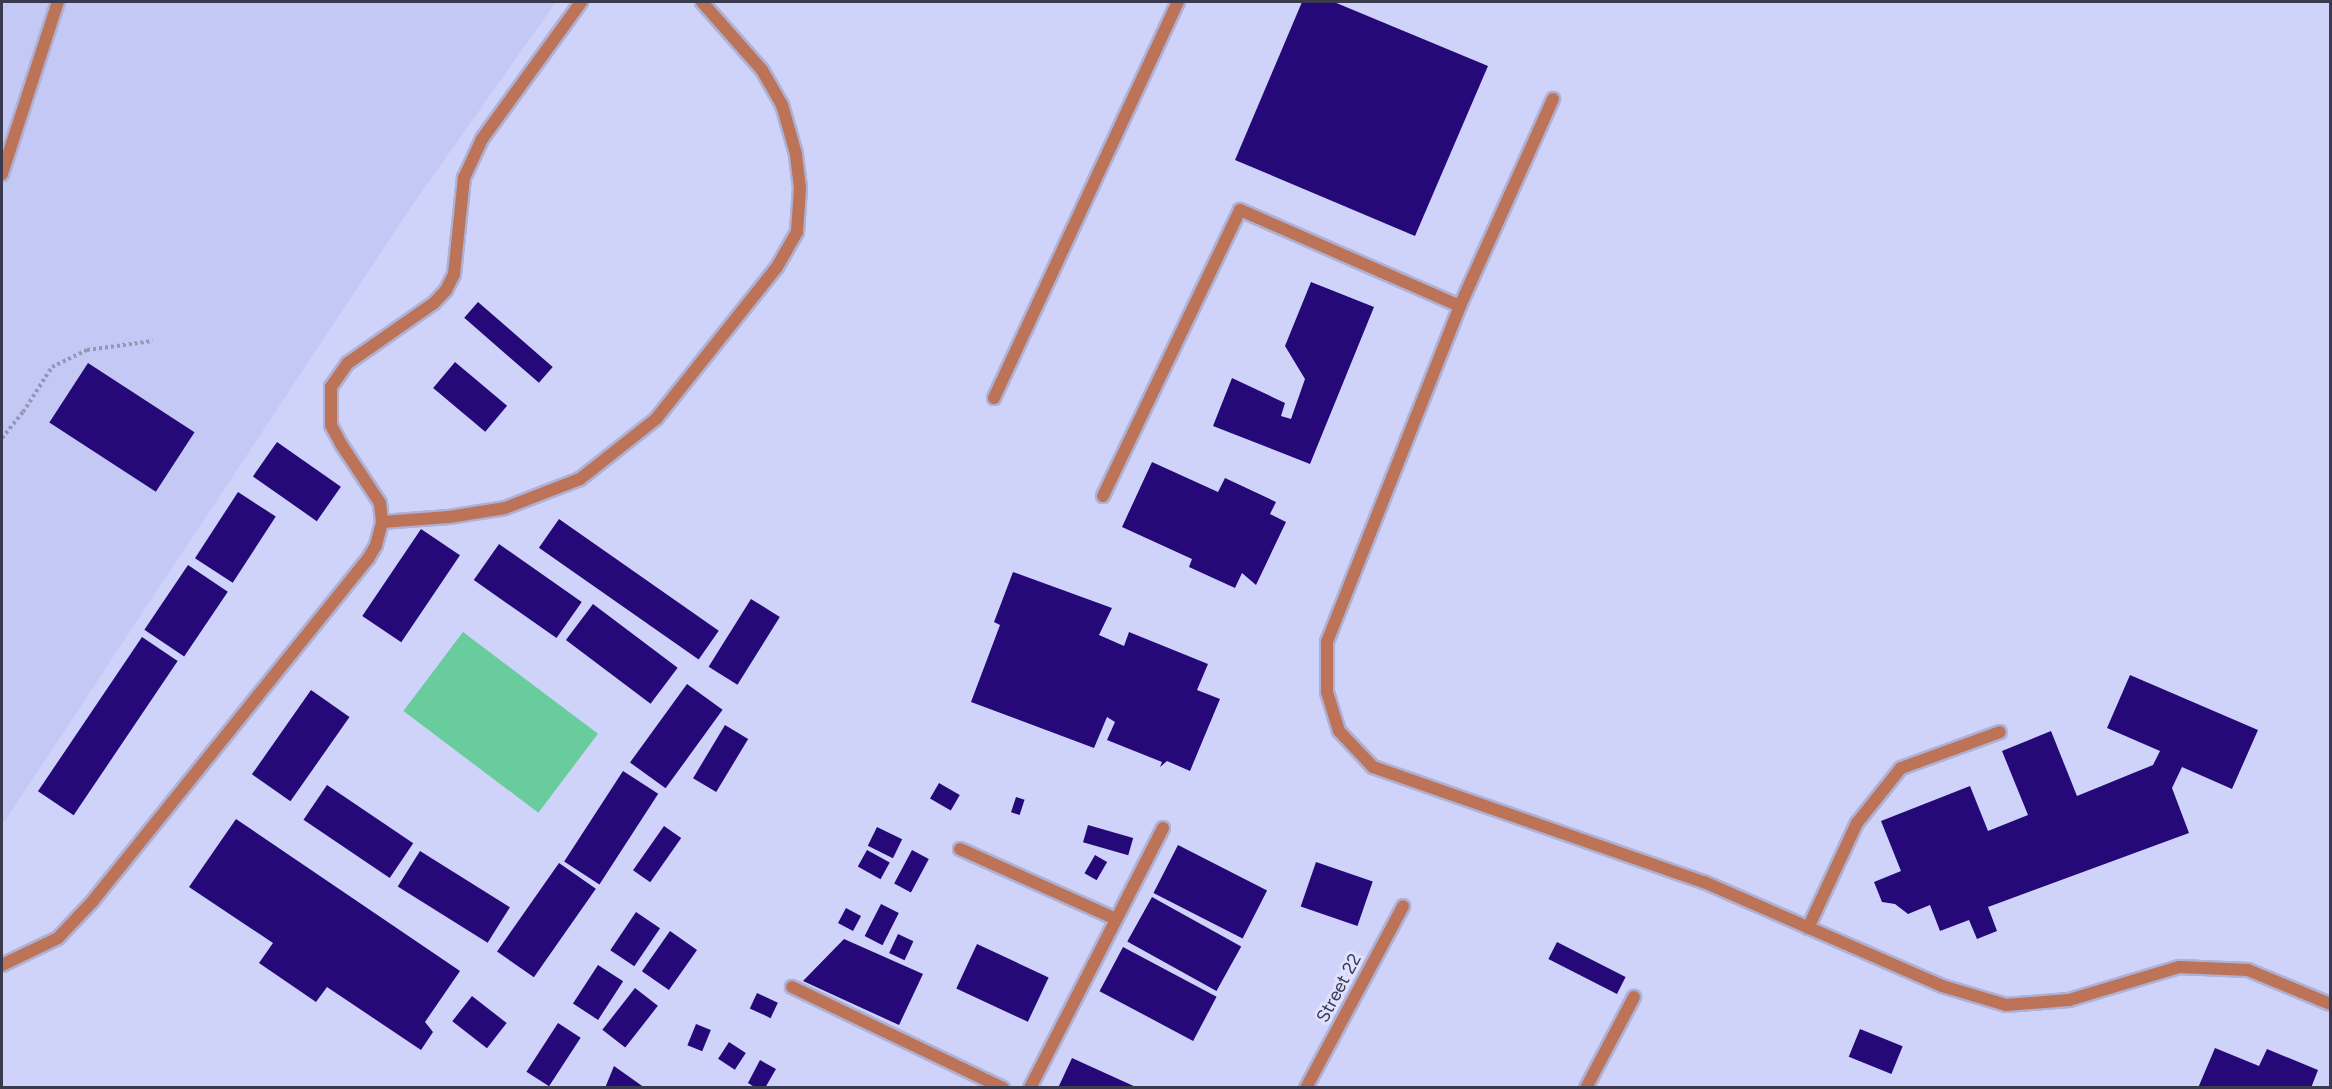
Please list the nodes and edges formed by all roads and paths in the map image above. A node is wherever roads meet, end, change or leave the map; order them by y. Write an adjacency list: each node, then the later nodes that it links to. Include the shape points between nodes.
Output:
1 (58, 2): 6 (street)
2 (581, 2): 12 (street, via 482,139 468,168 454,274 446,290 434,303 348,363 332,387 331,425 380,502)
3 (702, 2): 12 (street, via 762,70 782,105 796,154 800,188 797,232 777,267 656,419 580,479 505,508)
4 (1178, 2): 9 (street)
5 (1553, 99): 7 (street)
6 (2, 174)
7 (1460, 306): 11 (street, via 1240,210); 18 (street, via 1327,642 1327,692 1339,731 1373,767 1704,882)
8 (152, 341): 10 (path, via 87,350 52,367)
9 (994, 398)
10 (2, 438)
11 (1103, 496)
12 (382, 522): 19 (street, via 368,559 92,903 58,938)
13 (2000, 732): 18 (street, via 1901,768 1857,823)
14 (1163, 828): 17 (street)
15 (960, 849): 17 (street)
16 (1403, 906): 25 (street, Street 22)
17 (1116, 919): 24 (street)
18 (1808, 928): 22 (street, via 1942,986 2006,1005 2069,1000 2179,967 2248,970)
19 (2, 965)
20 (792, 987): 23 (street)
21 (1634, 997): 26 (street)
22 (2331, 1004)
23 (1003, 1088)
24 (1030, 1088)
25 (1306, 1088)
26 (1586, 1088)

